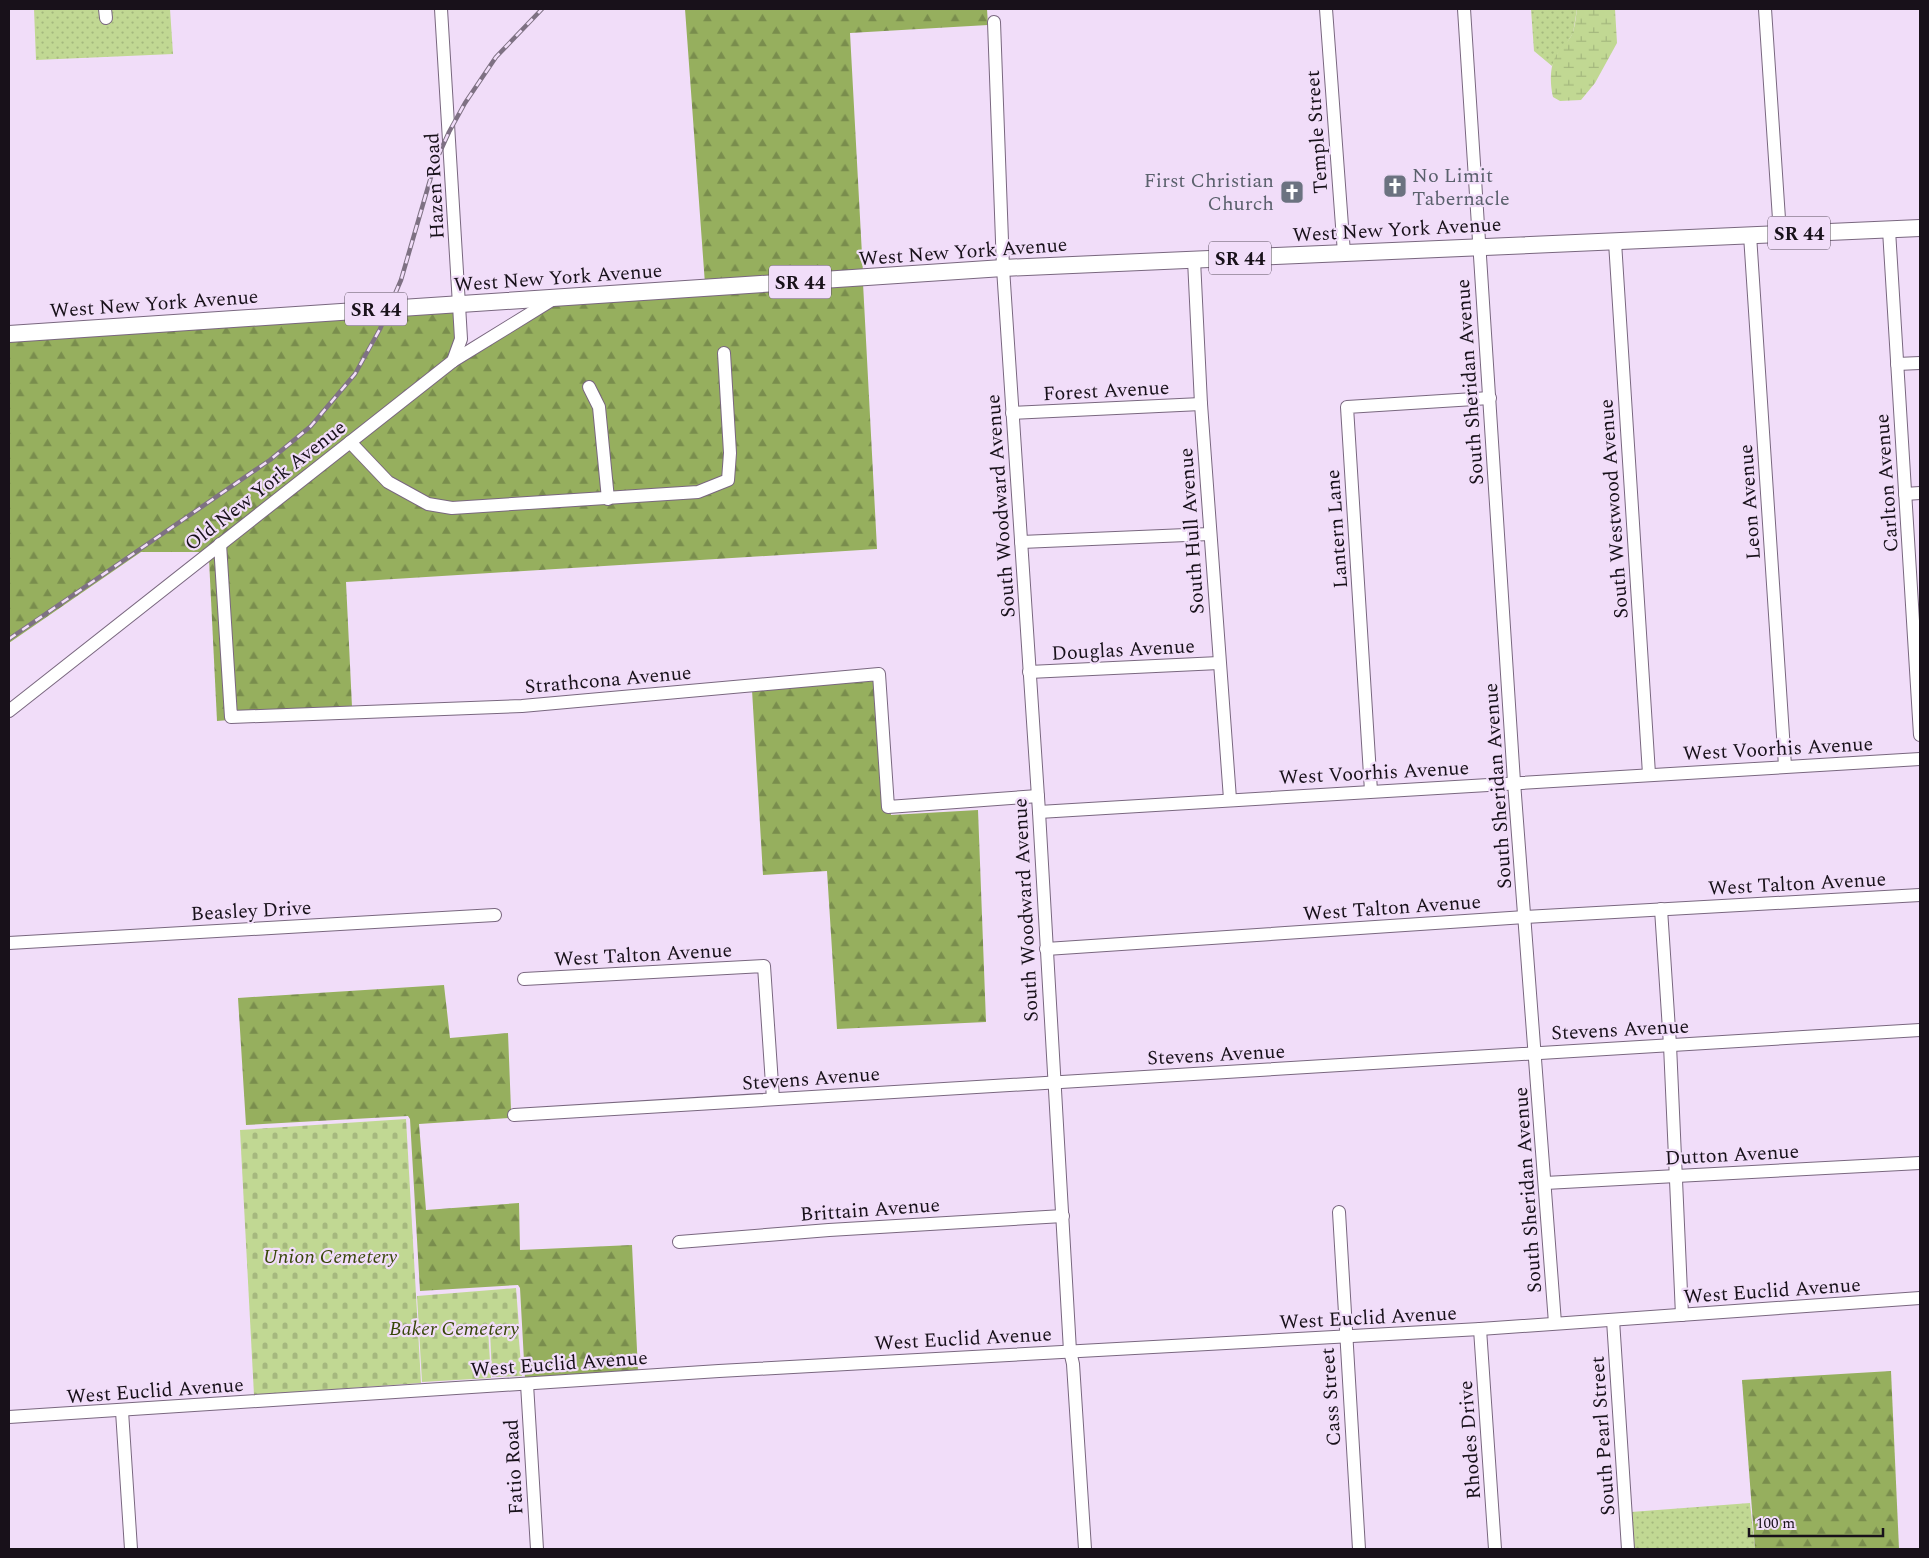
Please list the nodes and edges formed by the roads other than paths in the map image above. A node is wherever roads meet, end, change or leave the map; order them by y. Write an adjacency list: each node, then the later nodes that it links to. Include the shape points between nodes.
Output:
1 (441, 9): 16 (street, Hazen Road)
2 (1326, 9): 12 (street, Temple Street)
3 (1464, 9): 11 (street, South Sheridan Avenue)
4 (1765, 9): 8 (street)
5 (994, 22): 14 (street, South Woodward Avenue)
6 (1920, 228): 7 (main road, West New York Avenue / SR 44)
7 (1889, 230): 8 (main road, West New York Avenue / SR 44); 21 (street, Carlton Avenue)
8 (1780, 234): 9 (main road, West New York Avenue / SR 44)
9 (1750, 236): 10 (main road, West New York Avenue / SR 44); 39 (street, Leon Avenue)
10 (1615, 242): 11 (main road, West New York Avenue / SR 44); 40 (street, South Westwood Avenue)
11 (1478, 247): 12 (main road, West New York Avenue / SR 44); 23 (street, South Sheridan Avenue)
12 (1344, 253): 13 (main road, West New York Avenue / SR 44)
13 (1194, 260): 14 (main road, West New York Avenue / SR 44); 24 (street, South Hull Avenue)
14 (1002, 268): 15 (main road, West New York Avenue / SR 44); 25 (street, South Woodward Avenue)
15 (552, 300): 16 (main road, West New York Avenue / SR 44); 19 (street, Old New York Avenue)
16 (459, 306): 17 (main road, West New York Avenue / SR 44); 19 (street, Hazen Road, via 461,340)
17 (9, 334)
18 (724, 352): 29 (street, via 730,453 728,480 698,492)
19 (453, 360): 26 (street, Old New York Avenue)
20 (1920, 363): 21 (street)
21 (1897, 364): 28 (street, Carlton Avenue)
22 (589, 386): 29 (street, via 599,406)
23 (1490, 398): 41 (street, South Sheridan Avenue); 42 (street, Lantern Lane, via 1347,407)
24 (1201, 404): 25 (street, Forest Avenue); 30 (street, South Hull Avenue)
25 (1012, 413): 31 (street, South Woodward Avenue)
26 (350, 442): 29 (street, via 388,482 428,504 462,508); 32 (street, Old New York Avenue)
27 (1920, 493): 28 (street)
28 (1905, 494): 33 (street, Carlton Avenue)
29 (608, 499)
30 (1210, 534): 31 (street); 34 (street, South Hull Avenue)
31 (1021, 542): 35 (street, South Woodward Avenue)
32 (220, 544): 36 (street, Old New York Avenue); 43 (street, Strathcona Avenue, via 231,717 522,706 879,674 888,806)
33 (1917, 625): 37 (street, Carlton Avenue)
34 (1219, 663): 35 (street, Douglas Avenue); 44 (street, South Hull Avenue)
35 (1029, 672): 43 (street, South Woodward Avenue)
36 (9, 710)
37 (1920, 735)
38 (1920, 759): 39 (street, West Voorhis Avenue)
39 (1784, 766): 40 (street, West Voorhis Avenue)
40 (1649, 774): 41 (street, West Voorhis Avenue)
41 (1514, 782): 42 (street, West Voorhis Avenue); 49 (street, South Sheridan Avenue)
42 (1371, 791): 44 (street, West Voorhis Avenue)
43 (1038, 796): 45 (street, South Woodward Avenue)
44 (1230, 799): 45 (street, West Voorhis Avenue)
45 (1039, 812): 51 (street, South Woodward Avenue)
46 (1920, 895): 47 (street, West Talton Avenue)
47 (1661, 909): 49 (street, West Talton Avenue); 54 (street)
48 (495, 915): 50 (street, Beasley Drive)
49 (1525, 917): 51 (street, West Talton Avenue); 55 (street, South Sheridan Avenue)
50 (9, 943)
51 (1046, 949): 56 (street, South Woodward Avenue)
52 (524, 979): 57 (street, West Talton Avenue, via 764,966)
53 (1920, 1030): 54 (street, Stevens Avenue)
54 (1670, 1045): 55 (street, Stevens Avenue); 60 (street)
55 (1536, 1053): 56 (street, Stevens Avenue); 61 (street, South Sheridan Avenue)
56 (1054, 1082): 57 (street, Stevens Avenue); 63 (street, South Woodward Avenue)
57 (773, 1099): 58 (street, Stevens Avenue)
58 (514, 1116)
59 (1920, 1163): 60 (street, Dutton Avenue)
60 (1675, 1176): 61 (street, Dutton Avenue); 66 (street)
61 (1545, 1183): 68 (street, South Sheridan Avenue)
62 (1339, 1212): 70 (street, Cass Street)
63 (1063, 1216): 64 (street, Brittain Avenue); 71 (street, South Woodward Avenue)
64 (679, 1242)
65 (1920, 1298): 66 (street, West Euclid Avenue)
66 (1682, 1315): 67 (street, West Euclid Avenue)
67 (1613, 1320): 68 (street, West Euclid Avenue); 80 (street, South Pearl Street)
68 (1555, 1323): 69 (street, West Euclid Avenue)
69 (1480, 1329): 70 (street, West Euclid Avenue); 79 (street, Rhodes Drive)
70 (1345, 1337): 71 (street, West Euclid Avenue); 78 (street, Cass Street)
71 (1070, 1351): 72 (street, West Euclid Avenue); 77 (street, South Woodward Avenue)
72 (527, 1384): 73 (street, West Euclid Avenue); 76 (street, Fatio Road)
73 (122, 1411): 74 (street, West Euclid Avenue); 75 (street)
74 (9, 1417)
75 (131, 1549)
76 (537, 1549)
77 (1085, 1549)
78 (1359, 1549)
79 (1495, 1549)
80 (1628, 1549)

